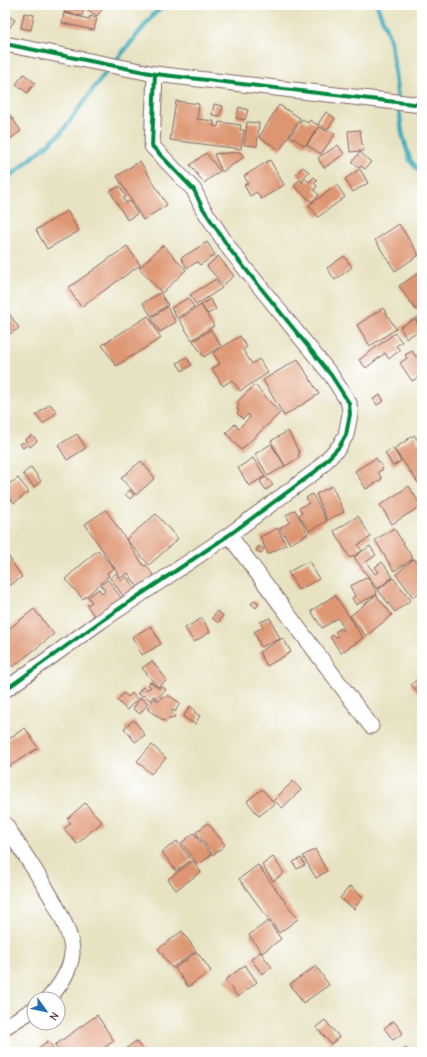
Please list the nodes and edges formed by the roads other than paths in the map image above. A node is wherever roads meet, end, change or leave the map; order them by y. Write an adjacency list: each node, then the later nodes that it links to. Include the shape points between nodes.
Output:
1 (5, 44): 2 (street)
2 (155, 74): 3 (street); 4 (street, via 152,146 194,190 231,251 331,375 349,403 349,424 340,447 316,471)
3 (422, 105)
4 (229, 535): 5 (street, via 101,620); 6 (street)
5 (5, 690)
6 (371, 726)
7 (5, 824): 8 (street, via 60,914 69,939 72,952 70,966)
8 (54, 991)
9 (26, 1014): 10 (street)
10 (5, 1028)

